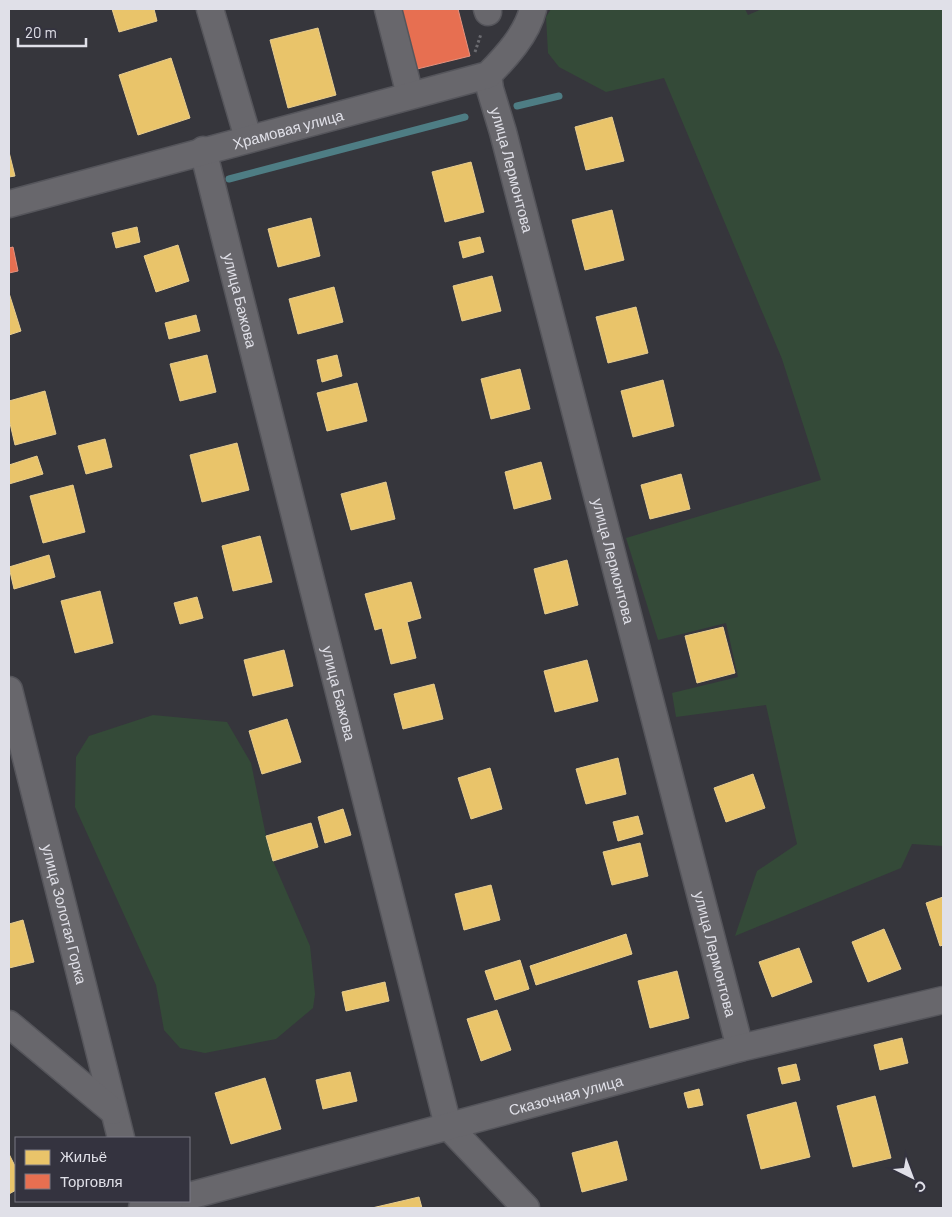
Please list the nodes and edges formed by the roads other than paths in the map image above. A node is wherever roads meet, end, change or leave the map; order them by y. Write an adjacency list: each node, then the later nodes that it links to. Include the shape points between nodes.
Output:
1 (210, 9): 6 (street)
2 (388, 9): 5 (street)
3 (533, 9): 4 (street, via 522,33 505,57)
4 (480, 67): 5 (street, Храмовая улица); 12 (street, улица Лермонтова, via 503,132)
5 (410, 95): 6 (street, Храмовая улица)
6 (248, 138): 7 (street, Храмовая улица)
7 (203, 150): 8 (street, Храмовая улица); 14 (street, улица Бажова)
8 (9, 204)
9 (9, 690): 13 (street, улица Золотая Горка)
10 (943, 1000): 12 (street, Сказочная улица)
11 (9, 1024): 13 (street)
12 (740, 1048): 14 (street, Сказочная улица)
13 (114, 1111): 15 (street, улица Золотая Горка)
14 (448, 1126): 16 (street, Сказочная улица); 19 (street, улица Бажова)
15 (120, 1137)
16 (190, 1196)
17 (166, 1202): 18 (street)
18 (140, 1208)
19 (526, 1208)

